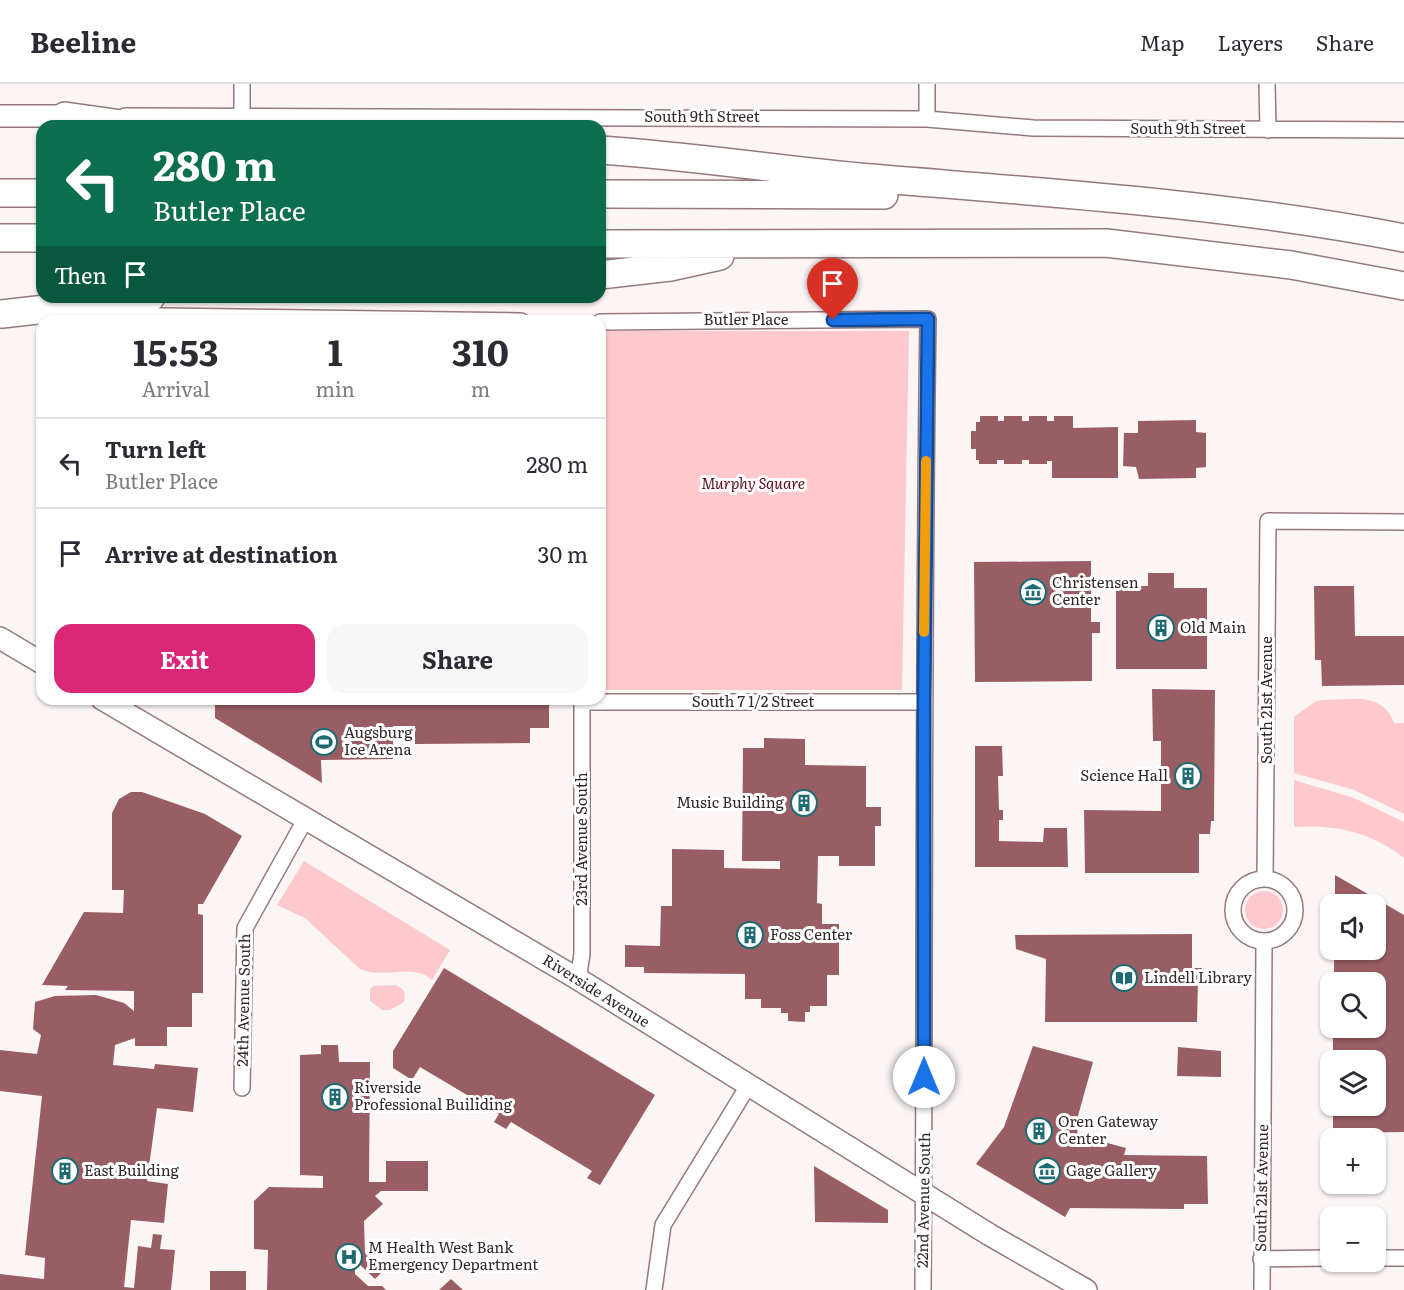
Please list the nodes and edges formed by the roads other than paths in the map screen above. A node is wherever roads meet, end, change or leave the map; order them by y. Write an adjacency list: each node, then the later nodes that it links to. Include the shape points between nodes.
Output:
1 (242, 84): 6 (street)
2 (927, 84): 7 (street)
3 (1267, 84): 9 (street)
4 (0, 116): 5 (street, South 9th Street)
5 (65, 116): 6 (street, South 9th Street); 8 (highway)
6 (242, 117): 7 (street, South 9th Street)
7 (927, 119): 9 (street, South 9th Street, via 1033,128)
8 (93, 120)
9 (1268, 130): 10 (street, South 9th Street)
10 (1404, 130)
11 (606, 151): 15 (highway)
12 (0, 193): 13 (highway)
13 (36, 193)
14 (606, 194): 15 (highway)
15 (1098, 197): 18 (highway, via 1259,213)
16 (0, 238): 17 (highway)
17 (36, 238)
18 (1404, 238)
19 (606, 244): 20 (highway)
20 (762, 246): 21 (highway, via 670,267); 22 (highway, via 1106,243 1291,265)
21 (606, 274)
22 (1404, 286)
23 (98, 303): 24 (highway)
24 (1, 314): 25 (street)
25 (75, 315)
26 (928, 319): 27 (street, Butler Place); 32 (street, 22nd Avenue South)
27 (606, 322)
28 (1404, 522): 36 (street, South 21st Avenue, via 1268,521)
29 (0, 638): 30 (street)
30 (36, 659)
31 (606, 700): 32 (street, South 7 1/2 Street)
32 (924, 702): 41 (street, 22nd Avenue South)
33 (112, 705): 35 (street, Riverside Avenue)
34 (582, 705): 38 (street, 23rd Avenue South, via 582,954)
35 (305, 820): 38 (street, Riverside Avenue); 40 (street, 24th Avenue South, via 245,928)
36 (1265, 879): 37 (street, via 1285,887 1295,906 1291,926 1275,940); 37 (street, via 1246,884 1232,909 1233,920 1245,936)
37 (1264, 942): 45 (street, South 21st Avenue)
38 (578, 979): 39 (street, Riverside Avenue)
39 (748, 1086): 41 (street, Riverside Avenue); 46 (street, via 663,1226)
40 (242, 1088)
41 (925, 1194): 47 (street, 22nd Avenue South); 48 (street, Riverside Avenue)
42 (1320, 1258): 45 (street)
43 (1386, 1258): 44 (street)
44 (1404, 1258)
45 (1262, 1259): 49 (street, South 21st Avenue)
46 (654, 1290)
47 (923, 1290)
48 (1086, 1290)
49 (1262, 1290)

